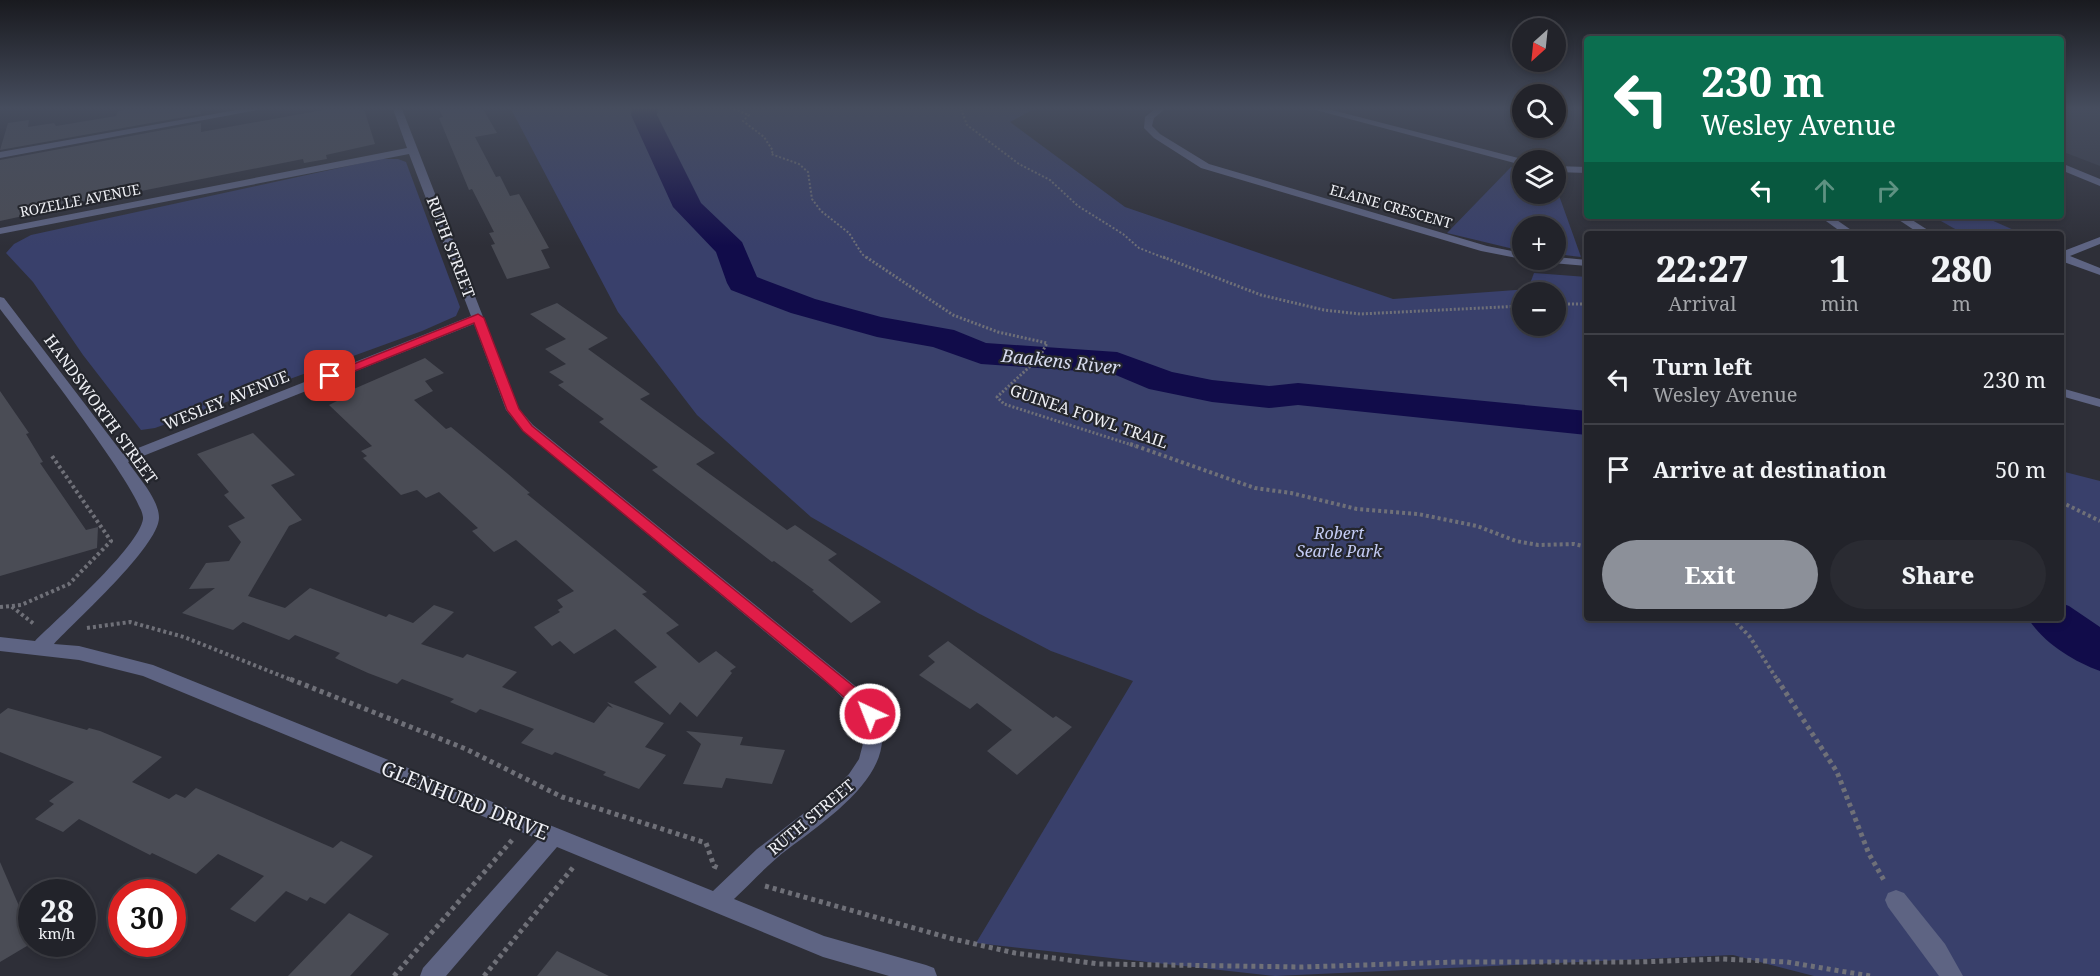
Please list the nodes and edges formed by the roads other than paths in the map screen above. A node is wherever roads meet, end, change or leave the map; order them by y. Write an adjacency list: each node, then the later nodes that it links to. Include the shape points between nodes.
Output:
1 (389, 155): 12 (street, ROZELLE AVENUE)
2 (414, 155): 23 (street, RUTH STREET)
3 (1186, 155): 16 (street, ELAINE CRESCENT, via 1205,166)
4 (1493, 155): 5 (street)
5 (1512, 159)
6 (2064, 167): 9 (street)
7 (1566, 169): 8 (street)
8 (1584, 170)
9 (2100, 183)
10 (1828, 219): 13 (street)
11 (1903, 219): 14 (street)
12 (0, 231)
13 (1846, 231)
14 (1923, 231)
15 (2100, 240): 17 (street)
16 (1512, 254)
17 (2064, 256)
18 (2064, 258): 21 (street)
19 (1566, 261): 20 (street)
20 (1584, 263)
21 (2100, 272)
22 (0, 300): 26 (street, HANDSWORTH STREET)
23 (478, 318): 26 (street, WESLEY AVENUE); 31 (street, RUTH STREET, via 513,410 528,428 819,666 870,714 874,749 853,785 764,856)
24 (2064, 393): 25 (street)
25 (2100, 403)
26 (120, 460): 28 (street, HANDSWORTH STREET, via 149,506 151,519 145,534 133,552)
27 (0, 645): 28 (street, GLENHURD DRIVE)
28 (40, 647): 29 (street, GLENHURD DRIVE, via 114,660 156,673)
29 (553, 836): 31 (street, GLENHURD DRIVE); 32 (street)
30 (1896, 900): 34 (street)
31 (714, 903): 33 (street, GLENHURD DRIVE, via 823,946)
32 (431, 976)
33 (926, 976)
34 (1952, 976)

